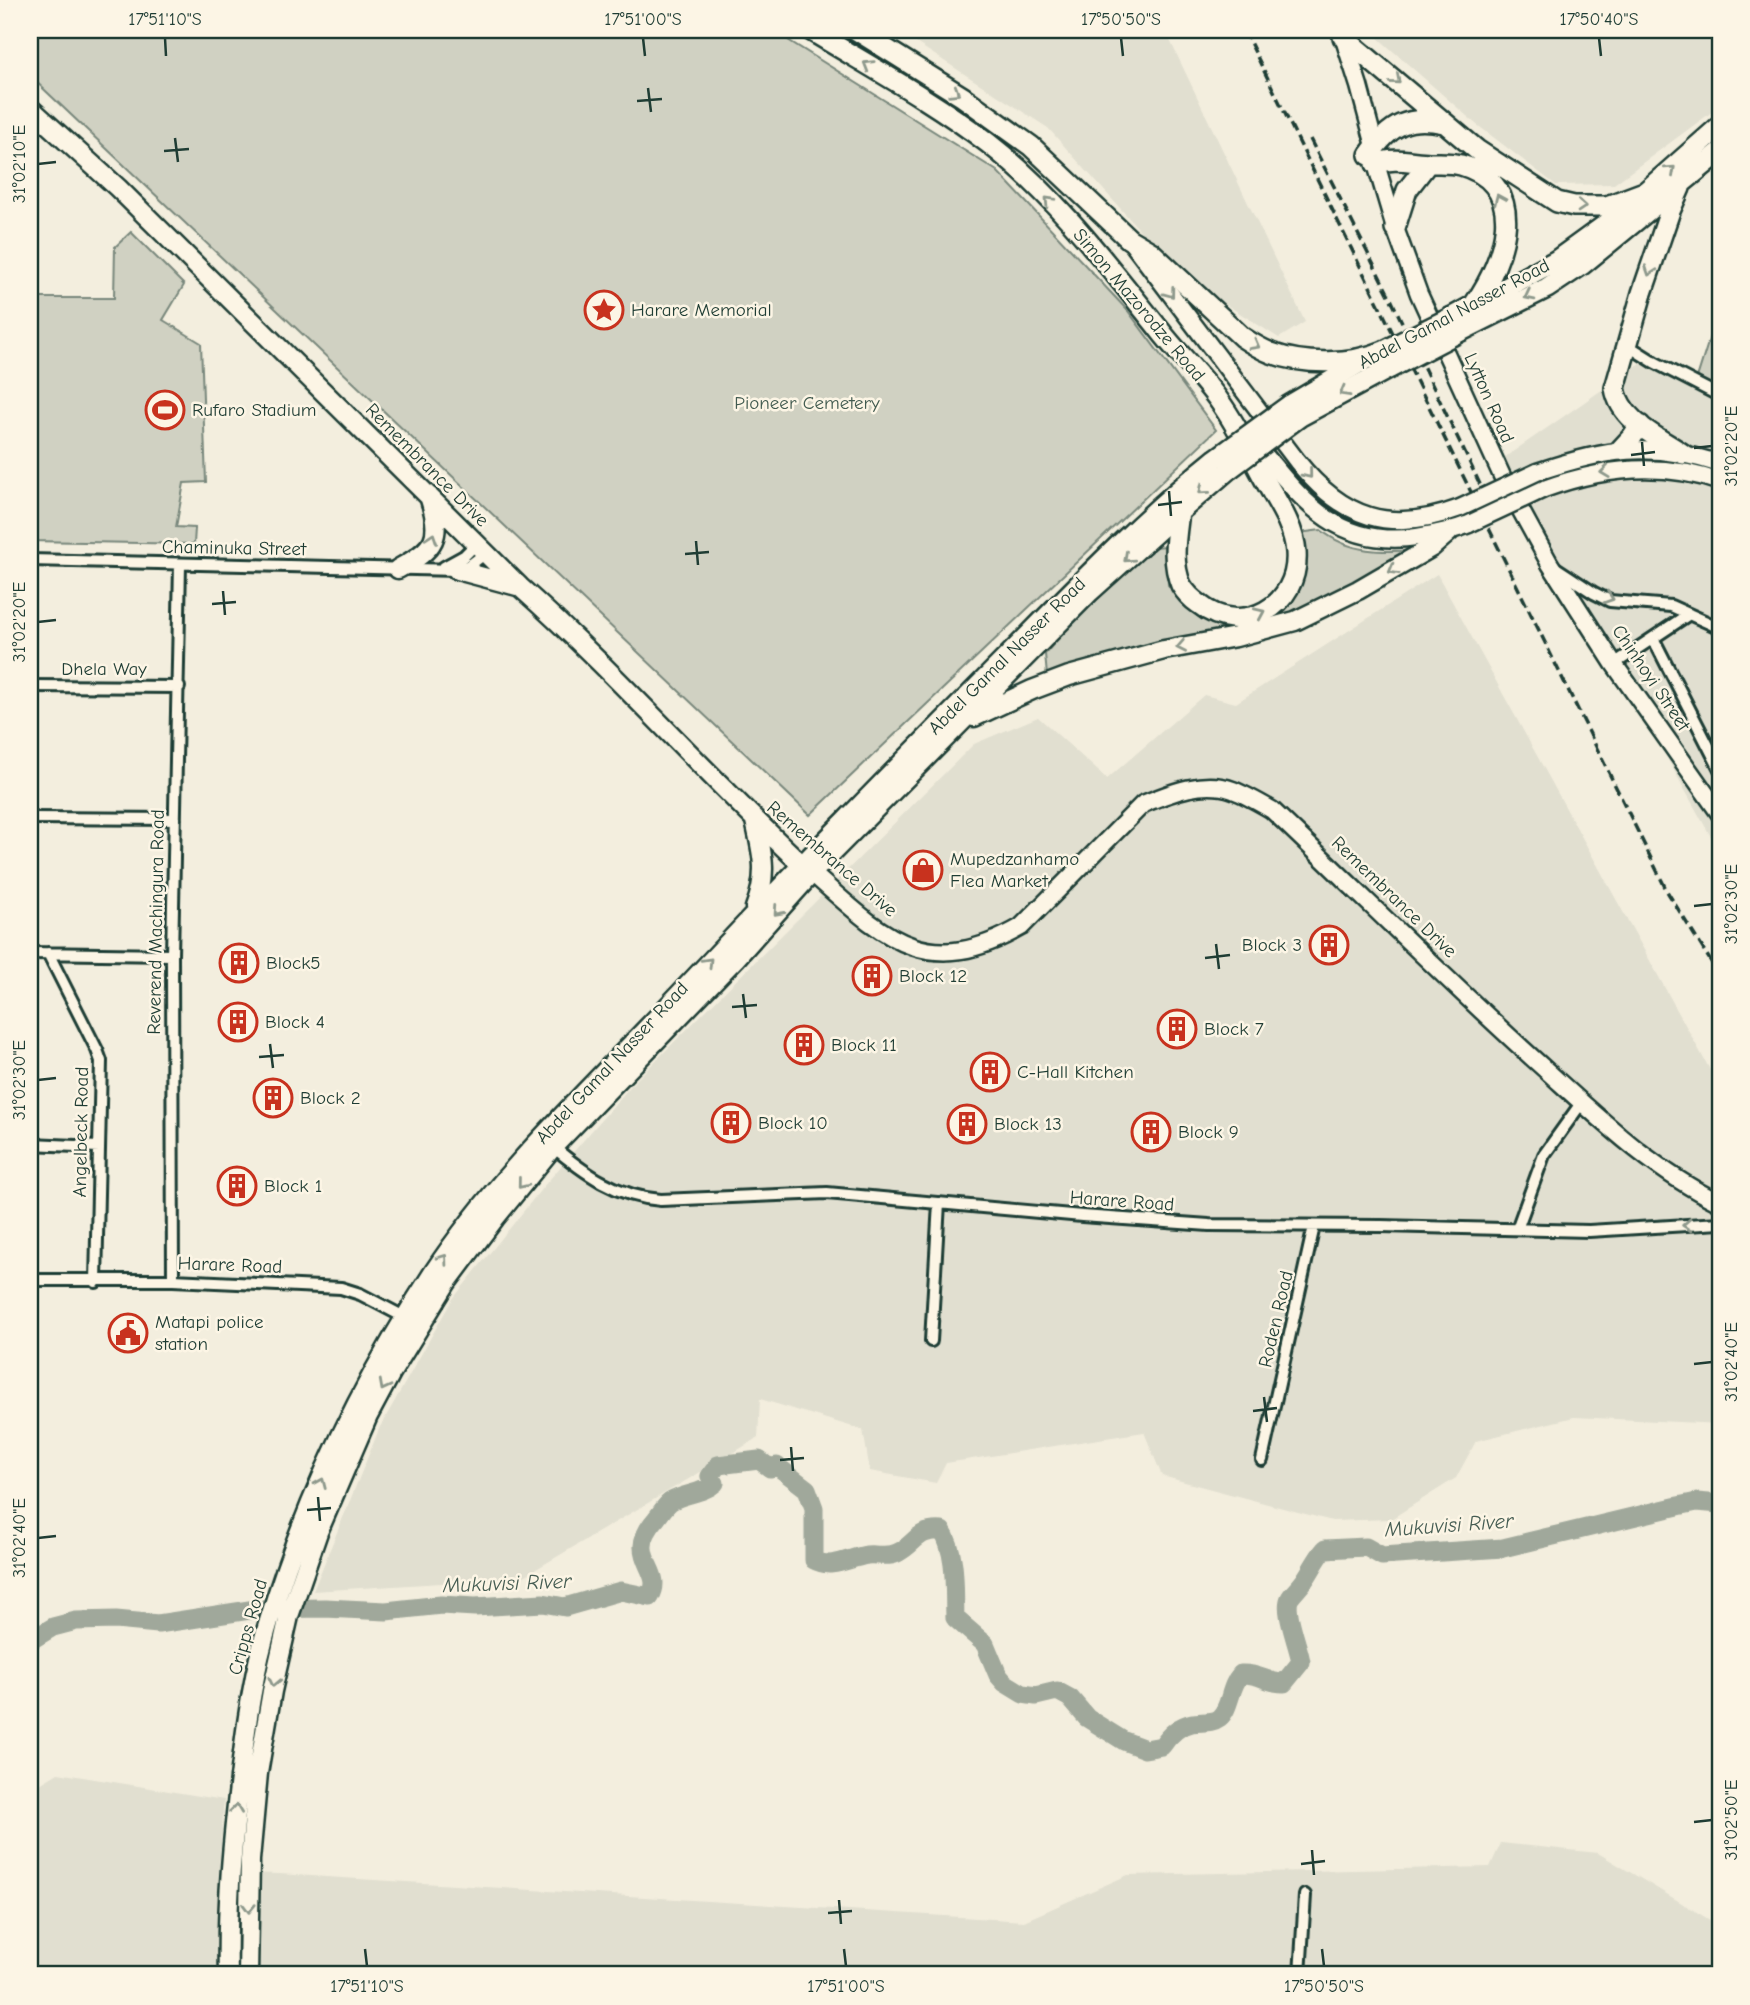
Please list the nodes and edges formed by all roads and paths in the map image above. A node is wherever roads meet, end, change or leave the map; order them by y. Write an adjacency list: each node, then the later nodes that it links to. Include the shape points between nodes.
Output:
1 (810, 30): 19 (highway, Simon Mazorodze Road, one-way to 1, via 1097,254 1017,167 956,119)
2 (856, 30): 13 (highway, Simon Mazorodze Road, one-way to 13, via 999,121)
3 (1339, 32): 5 (highway, one-way to 5); 8 (street, Lytton Road)
4 (30, 108): 26 (main road, Remembrance Drive, via 118,188)
5 (1444, 123): 8 (highway, via 1425,119 1405,122 1388,132); 11 (highway, one-way to 11, via 1557,202 1607,206)
6 (1720, 126): 11 (highway, Abdel Gamal Nasser Road, one-way to 6)
7 (1720, 152): 10 (highway, Abdel Gamal Nasser Road)
8 (1373, 155): 9 (highway); 12 (street, Lytton Road)
9 (1428, 163): 12 (highway, via 1407,190); 14 (highway, one-way to 9, via 1502,253 1503,205 1492,184 1474,170)
10 (1682, 184): 15 (highway, Abdel Gamal Nasser Road, one-way to 15, via 1547,288); 16 (highway, one-way to 16)
11 (1647, 191): 14 (highway, Abdel Gamal Nasser Road, via 1557,260)
12 (1395, 228): 31 (street, Lytton Road, via 1419,294 1502,477)
13 (1129, 239): 17 (highway, one-way to 17, via 1152,252 1242,337 1272,354 1323,361); 21 (street, Simon Mazorodze Road, one-way to 21, bridge, via 1297,461 1325,492 1350,510 1388,520 1435,517 1537,472)
14 (1472, 306): 15 (highway, Abdel Gamal Nasser Road)
15 (1455, 325): 17 (highway, Abdel Gamal Nasser Road, bridge)
16 (1627, 345): 18 (street); 20 (highway, via 1615,388 1621,409)
17 (1383, 358): 23 (highway, Abdel Gamal Nasser Road, bridge, via 1294,411)
18 (1720, 396)
19 (1220, 402): 27 (highway, one-way to 19, via 1176,571 1193,599 1208,611 1242,619 1279,602 1296,569 1292,533); 28 (street, Simon Mazorodze Road, via 1289,484 1330,522 1361,536 1385,539)
20 (1640, 425): 21 (highway); 22 (highway)
21 (1620, 450): 22 (street, Simon Mazorodze Road)
22 (1683, 454): 24 (street, Simon Mazorodze Road)
23 (1222, 464): 27 (highway, Abdel Gamal Nasser Road, one-way to 27); 49 (main road, Abdel Gamal Nasser Road, via 1185,483 1082,581)
24 (1720, 464)
25 (1720, 482): 28 (street, Simon Mazorodze Road, one-way to 28, bridge, via 1653,469 1600,471 1544,489)
26 (428, 493): 29 (main road, Remembrance Drive); 33 (main road, one-way to 26, via 421,556 434,540 436,516)
27 (1179, 512): 43 (main road, Abdel Gamal Nasser Road, one-way to 43, via 1090,592)
28 (1449, 532): 43 (main road, one-way to 43, via 1432,547 1358,590 1295,621 1069,676)
29 (482, 548): 34 (street); 35 (street, via 470,565); 36 (main road, Remembrance Drive)
30 (30, 560): 32 (street, Chaminuka Street)
31 (1550, 564): 37 (street, one-way to 37, via 1611,601 1671,606); 40 (street, Chinhoyi Street)
32 (180, 565): 33 (street, Chaminuka Street); 42 (street, Reverend Machingura Road)
33 (398, 569): 34 (street, Chaminuka Street)
34 (438, 569): 35 (street, Chaminuka Street)
35 (457, 570): 36 (main road)
36 (520, 587): 48 (main road, Remembrance Drive)
37 (1689, 614): 38 (street); 39 (street)
38 (1720, 628)
39 (1653, 638): 40 (street); 44 (street)
40 (1614, 664): 45 (street, Chinhoyi Street)
41 (30, 686): 42 (street, Dhela Way)
42 (178, 687): 47 (street, Reverend Machingura Road)
43 (964, 721): 49 (main road, Abdel Gamal Nasser Road)
44 (1720, 769)
45 (1720, 814)
46 (30, 818): 47 (street)
47 (175, 819): 53 (street, Reverend Machingura Road)
48 (755, 821): 49 (main road, Remembrance Drive); 50 (main road, via 763,857 763,889)
49 (807, 869): 50 (main road, Abdel Gamal Nasser Road); 54 (street, Remembrance Drive, via 896,941 926,950 968,950 1021,927 1143,804 1196,786 1231,789 1272,810); 55 (main road, Abdel Gamal Nasser Road, one-way to 55, via 736,958)
50 (751, 918): 55 (main road, Abdel Gamal Nasser Road, one-way to 50)
51 (30, 953): 52 (street)
52 (48, 953): 53 (street); 57 (street, Angelbeck Road, via 101,1061)
53 (172, 955): 64 (street, Reverend Machingura Road)
54 (1582, 1102): 59 (street, Remembrance Drive, via 1660,1168); 62 (street, via 1545,1155)
55 (547, 1142): 58 (street, Harare Road, via 604,1184 642,1199 827,1193); 66 (main road, Abdel Gamal Nasser Road, via 454,1244 434,1272)
56 (30, 1144): 57 (street)
57 (99, 1147): 65 (street, Angelbeck Road)
58 (939, 1203): 61 (street, Harare Road, via 1194,1224); 67 (street)
59 (1720, 1203)
60 (1720, 1223): 62 (street, Harare Road, one-way to 62, via 1589,1231)
61 (1314, 1226): 62 (street, Harare Road); 68 (street, Roden Road)
62 (1517, 1229)
63 (30, 1280): 65 (street, Harare Road)
64 (173, 1280): 65 (street, Harare Road); 66 (street, Harare Road, via 341,1288)
65 (96, 1282)
66 (412, 1322): 69 (main road, Cripps Road, via 379,1360 341,1436 300,1531)
67 (931, 1341)
68 (1262, 1460)
69 (287, 1592): 71 (main road, Cripps Road, one-way to 69, via 230,1869 252,1692 269,1619); 72 (main road, Cripps Road, one-way to 72, via 289,1616 258,1773 250,1860)
70 (1305, 1895): 73 (street)
71 (228, 1975)
72 (248, 1975)
73 (1300, 1975)

